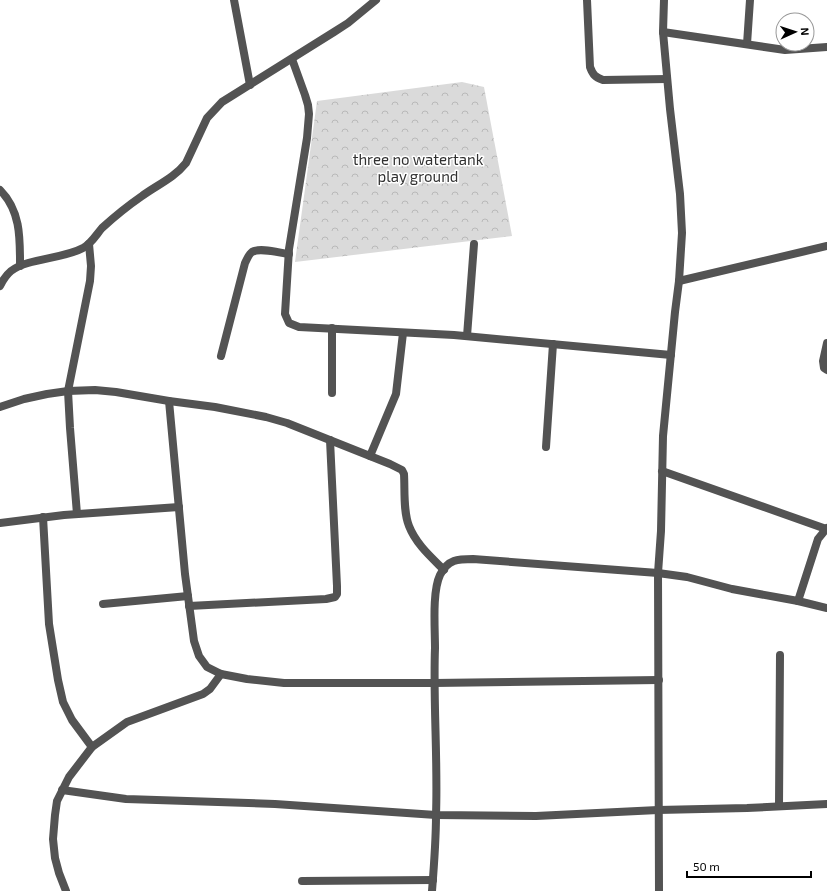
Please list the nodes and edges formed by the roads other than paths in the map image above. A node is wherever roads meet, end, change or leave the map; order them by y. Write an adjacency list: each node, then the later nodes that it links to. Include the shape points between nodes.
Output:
1 (234, 0): 11 (street)
2 (376, 0): 9 (street, via 348,23)
3 (587, 0): 10 (street, via 590,67 596,78)
4 (664, 0): 6 (street)
5 (750, 0): 7 (street)
6 (663, 32): 7 (street); 10 (street)
7 (747, 44): 8 (street, via 785,50)
8 (827, 47)
9 (292, 59): 11 (street); 16 (street, via 309,114)
10 (667, 79): 18 (street, via 680,194 682,233)
11 (250, 85): 13 (street, via 222,102 207,118 182,169 142,195 102,228)
12 (0, 190): 17 (street, via 8,199 17,218 20,233)
13 (88, 244): 17 (street, via 59,257); 28 (street, via 90,281)
14 (474, 244): 22 (street)
15 (827, 246): 18 (street)
16 (289, 254): 20 (street, via 285,314 288,323 293,326); 26 (street, via 261,250 248,256)
17 (20, 266): 19 (street, via 6,276)
18 (679, 280): 25 (street)
19 (0, 286)
20 (332, 328): 21 (street); 29 (street)
21 (404, 332): 22 (street); 34 (street, via 394,402)
22 (467, 336): 24 (street)
23 (827, 343): 27 (street, via 823,361)
24 (553, 344): 25 (street); 33 (street)
25 (671, 355): 35 (street)
26 (221, 356)
27 (827, 370)
28 (68, 391): 30 (street, via 109,391); 31 (street, via 39,395); 37 (street)
29 (332, 393)
30 (169, 401): 32 (street, via 215,407 287,422); 36 (street)
31 (0, 407)
32 (330, 440): 34 (street); 46 (street, via 337,594 326,600)
33 (546, 446)
34 (370, 456): 41 (street, via 402,470 409,526 423,549)
35 (662, 471): 40 (street); 42 (street)
36 (179, 507): 37 (street); 43 (street)
37 (77, 514): 38 (street)
38 (43, 517): 39 (street); 52 (street, via 49,624 58,680 63,702)
39 (0, 523)
40 (826, 529): 44 (street, via 818,539)
41 (444, 570): 42 (street, via 458,559 473,559); 51 (street, via 436,593)
42 (658, 573): 44 (street); 50 (street)
43 (188, 596): 45 (street); 46 (street)
44 (798, 601): 47 (street)
45 (103, 604)
46 (189, 606): 49 (street, via 194,641 200,656 207,667)
47 (827, 608)
48 (780, 655): 55 (street)
49 (220, 674): 51 (street, via 284,682); 52 (street, via 210,689 203,694 127,722)
50 (659, 680): 51 (street); 56 (street)
51 (434, 683): 57 (street)
52 (92, 748): 53 (street)
53 (62, 790): 57 (street, via 126,799 275,804); 60 (street, via 57,801 53,839 59,873)
54 (827, 804): 55 (street)
55 (779, 806): 56 (street)
56 (658, 810): 57 (street, via 536,816); 62 (street)
57 (436, 815): 58 (street)
58 (433, 880): 59 (street); 61 (street)
59 (302, 881)
60 (66, 891)
61 (432, 891)
62 (658, 891)

